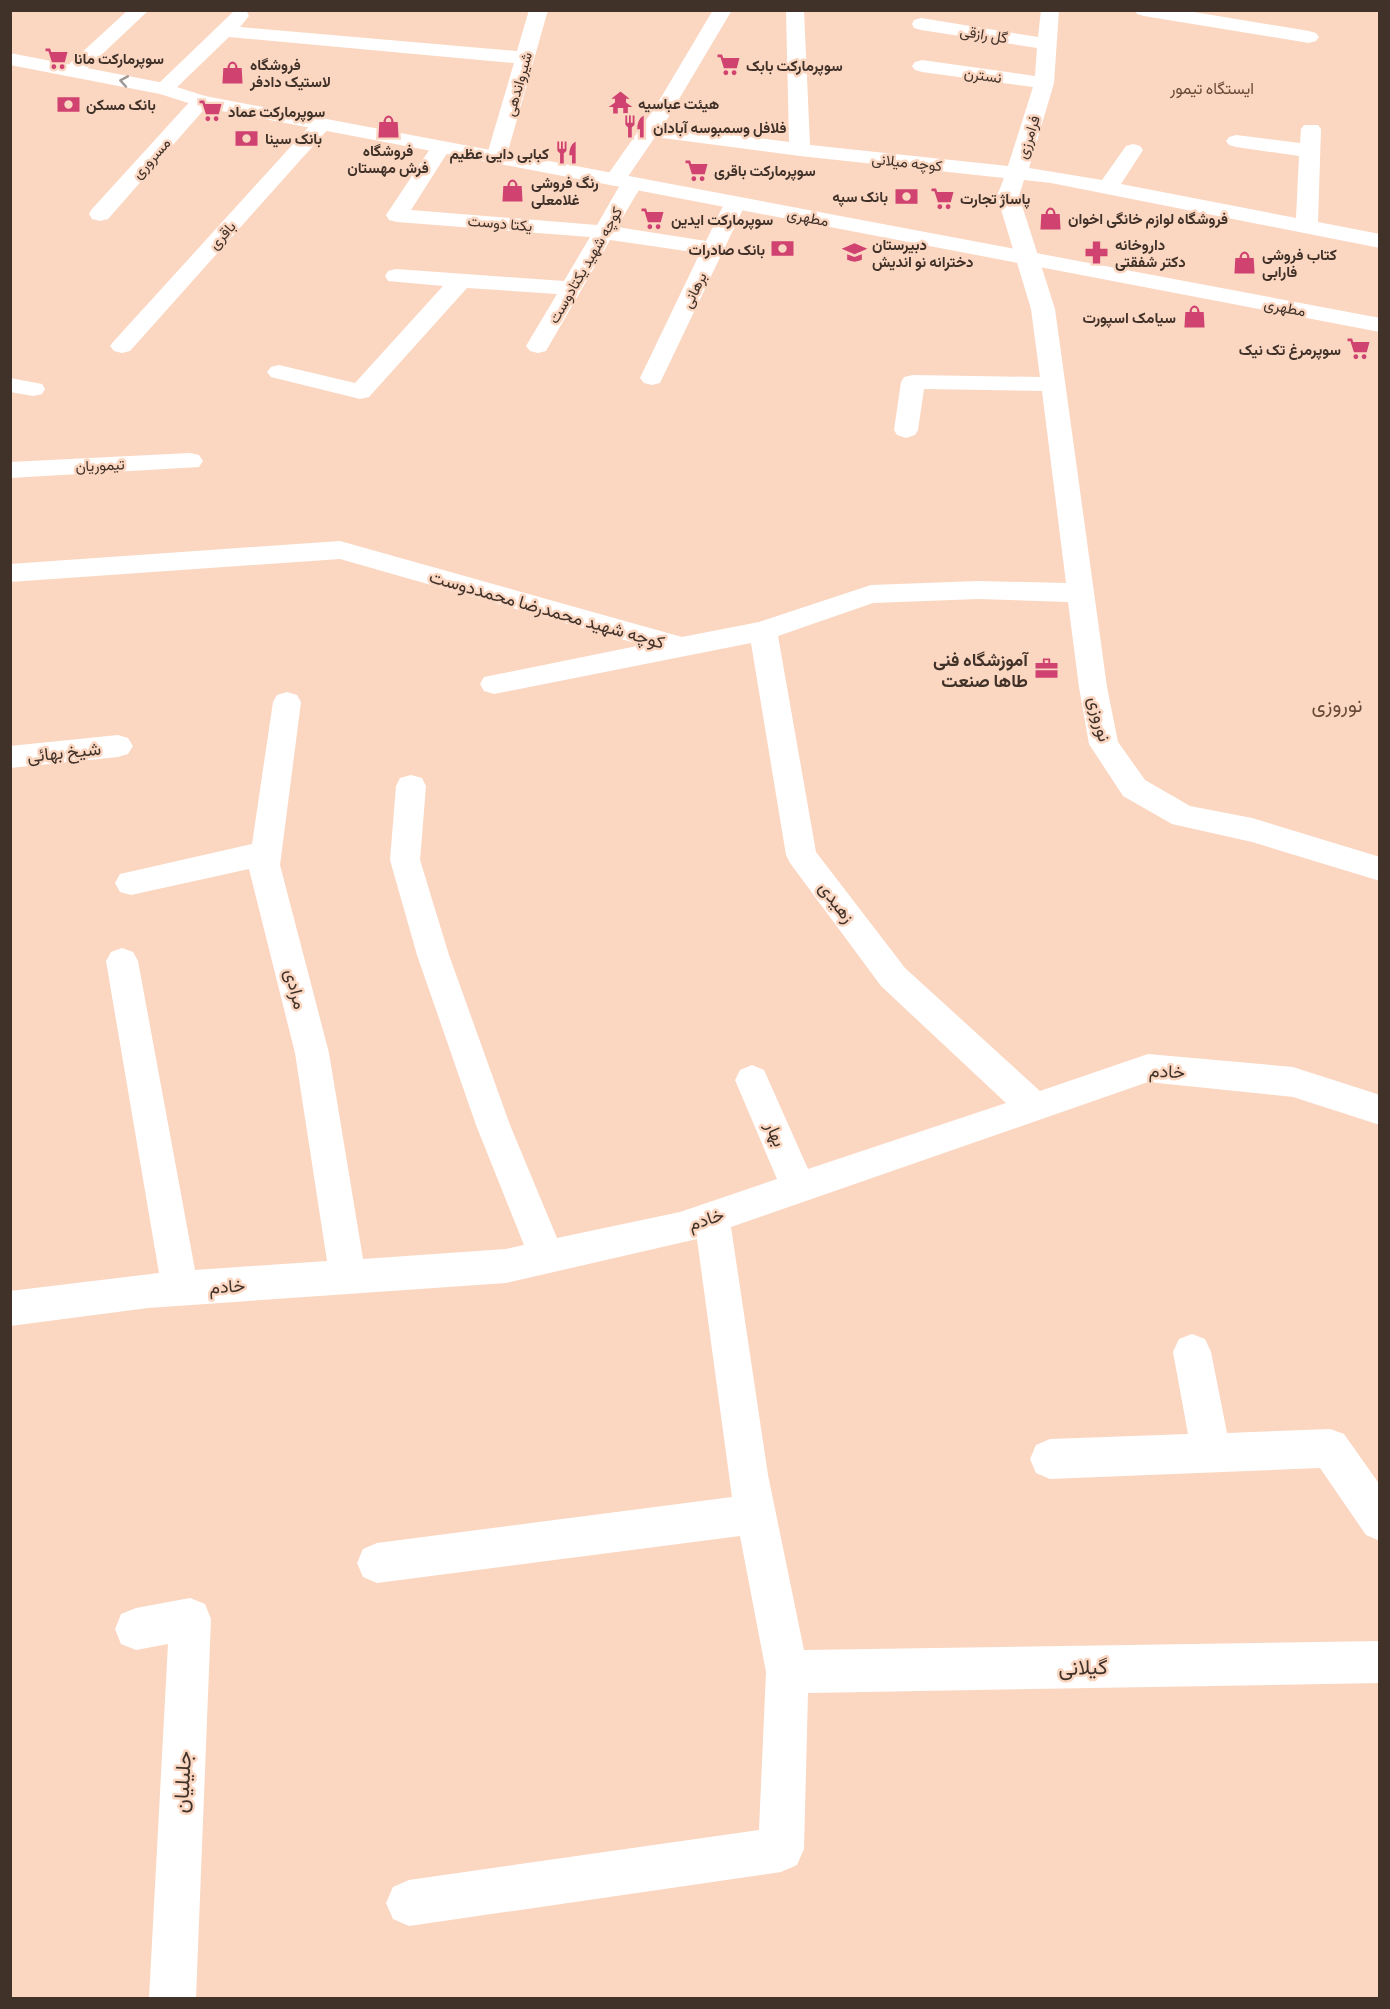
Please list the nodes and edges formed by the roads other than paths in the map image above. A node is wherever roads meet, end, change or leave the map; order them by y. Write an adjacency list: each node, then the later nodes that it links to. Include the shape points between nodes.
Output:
1 (140, 10): 16 (street)
2 (246, 10): 10 (street)
3 (529, 10): 8 (street)
4 (723, 10): 23 (street, کوچه شهید یکتادوست)
5 (795, 10): 26 (street)
6 (1050, 10): 12 (street, فرامرزی)
7 (1144, 10): 11 (street)
8 (539, 11): 13 (street, شیرواندهی)
9 (921, 24): 12 (street, گل رازقی)
10 (225, 31): 13 (street); 19 (street)
11 (1309, 37)
12 (1048, 44): 18 (street, فرامرزی)
13 (525, 58): 29 (street, شیرواندهی)
14 (10, 59): 16 (street, مطهری)
15 (922, 66): 18 (street, نسترن)
16 (72, 72): 19 (street, مطهری, one-way to 16)
17 (34, 83): 20 (street, مطهری, via 150,103)
18 (1044, 83): 30 (street, فرامرزی)
19 (164, 88): 20 (street, مطهری)
20 (201, 101): 21 (street, مطهری); 34 (street, مسروری)
21 (322, 124): 25 (street, مطهری); 44 (street, باقری)
22 (1311, 129): 28 (street)
23 (649, 130): 26 (street, کوچه میلانی); 31 (street, کوچه شهید یکتادوست)
24 (1236, 141): 28 (street)
25 (441, 147): 29 (street, مطهری); 36 (street, یکتا دوست, via 397,215)
26 (800, 150): 30 (street, کوچه میلانی)
27 (1133, 150): 32 (street)
28 (1310, 151): 35 (street)
29 (496, 158): 31 (street, مطهری)
30 (1015, 174): 32 (street, کوچه میلانی); 39 (street, فرامرزی, via 1008,196)
31 (623, 182): 33 (street, مطهری); 36 (street, کوچه شهید یکتادوست)
32 (1108, 188): 35 (street, کوچه میلانی)
33 (735, 203): 38 (street, برهانی); 39 (street, مطهری)
34 (100, 214)
35 (1307, 226): 37 (street, کوچه میلانی)
36 (604, 232): 38 (street, یکتا دوست); 42 (street, کوچه شهید یکتادوست)
37 (1380, 241)
38 (714, 249): 47 (street, برهانی)
39 (1029, 259): 43 (street, مطهری); 48 (street, نوروزی, via 1043,309)
40 (396, 276): 41 (street)
41 (461, 280): 42 (street); 46 (street, via 360,392)
42 (572, 288): 45 (street, کوچه شهید یکتادوست)
43 (1380, 325)
44 (122, 346)
45 (538, 346)
46 (279, 372)
47 (652, 378)
48 (1053, 384): 49 (street, via 913,382); 53 (street, نوروزی)
49 (906, 430)
50 (190, 461): 51 (street, تیموریان)
51 (10, 470)
52 (10, 573): 55 (street, کوچه شهید محمدرضا محمددوست, via 340,550)
53 (1080, 593): 54 (street, کوچه شهید محمدرضا محمددوست, via 978,590 871,594); 62 (street, نوروزی, via 1104,744 1134,788 1184,816 1252,830)
54 (763, 631): 55 (street, کوچه شهید محمدرضا محمددوست); 66 (street, زهیدی, via 801,855 893,977)
55 (682, 647): 56 (street)
56 (494, 684)
57 (287, 702): 61 (street, مرادی)
58 (118, 746): 59 (street, شیخ بهائی)
59 (10, 758)
60 (411, 786): 70 (street, via 405,860 433,955 493,1125)
61 (266, 853): 63 (street); 71 (street, مرادی, via 264,865 312,1053)
62 (1380, 869)
63 (131, 883)
64 (122, 961): 72 (street)
65 (752, 1080): 68 (street, بهار)
66 (1035, 1108): 67 (street, خادم, via 1148,1068 1293,1082); 68 (street, خادم)
67 (1380, 1110)
68 (799, 1188): 69 (street, خادم)
69 (712, 1217): 70 (street, خادم, via 680,1228); 77 (street)
70 (547, 1257): 71 (street, خادم, via 507,1266)
71 (348, 1277): 72 (street, خادم)
72 (180, 1289): 73 (street, خادم)
73 (10, 1309)
74 (1192, 1352): 75 (street)
75 (1211, 1453): 76 (street); 78 (street, via 1330,1448)
76 (1050, 1459)
77 (756, 1514): 79 (street); 82 (street)
78 (1380, 1521)
79 (377, 1563)
80 (136, 1629): 84 (street, جلیلیان, via 190,1619)
81 (1380, 1662): 82 (street, گیلانی)
82 (788, 1672): 83 (street, via 781,1849)
83 (409, 1903)
84 (172, 1998)

